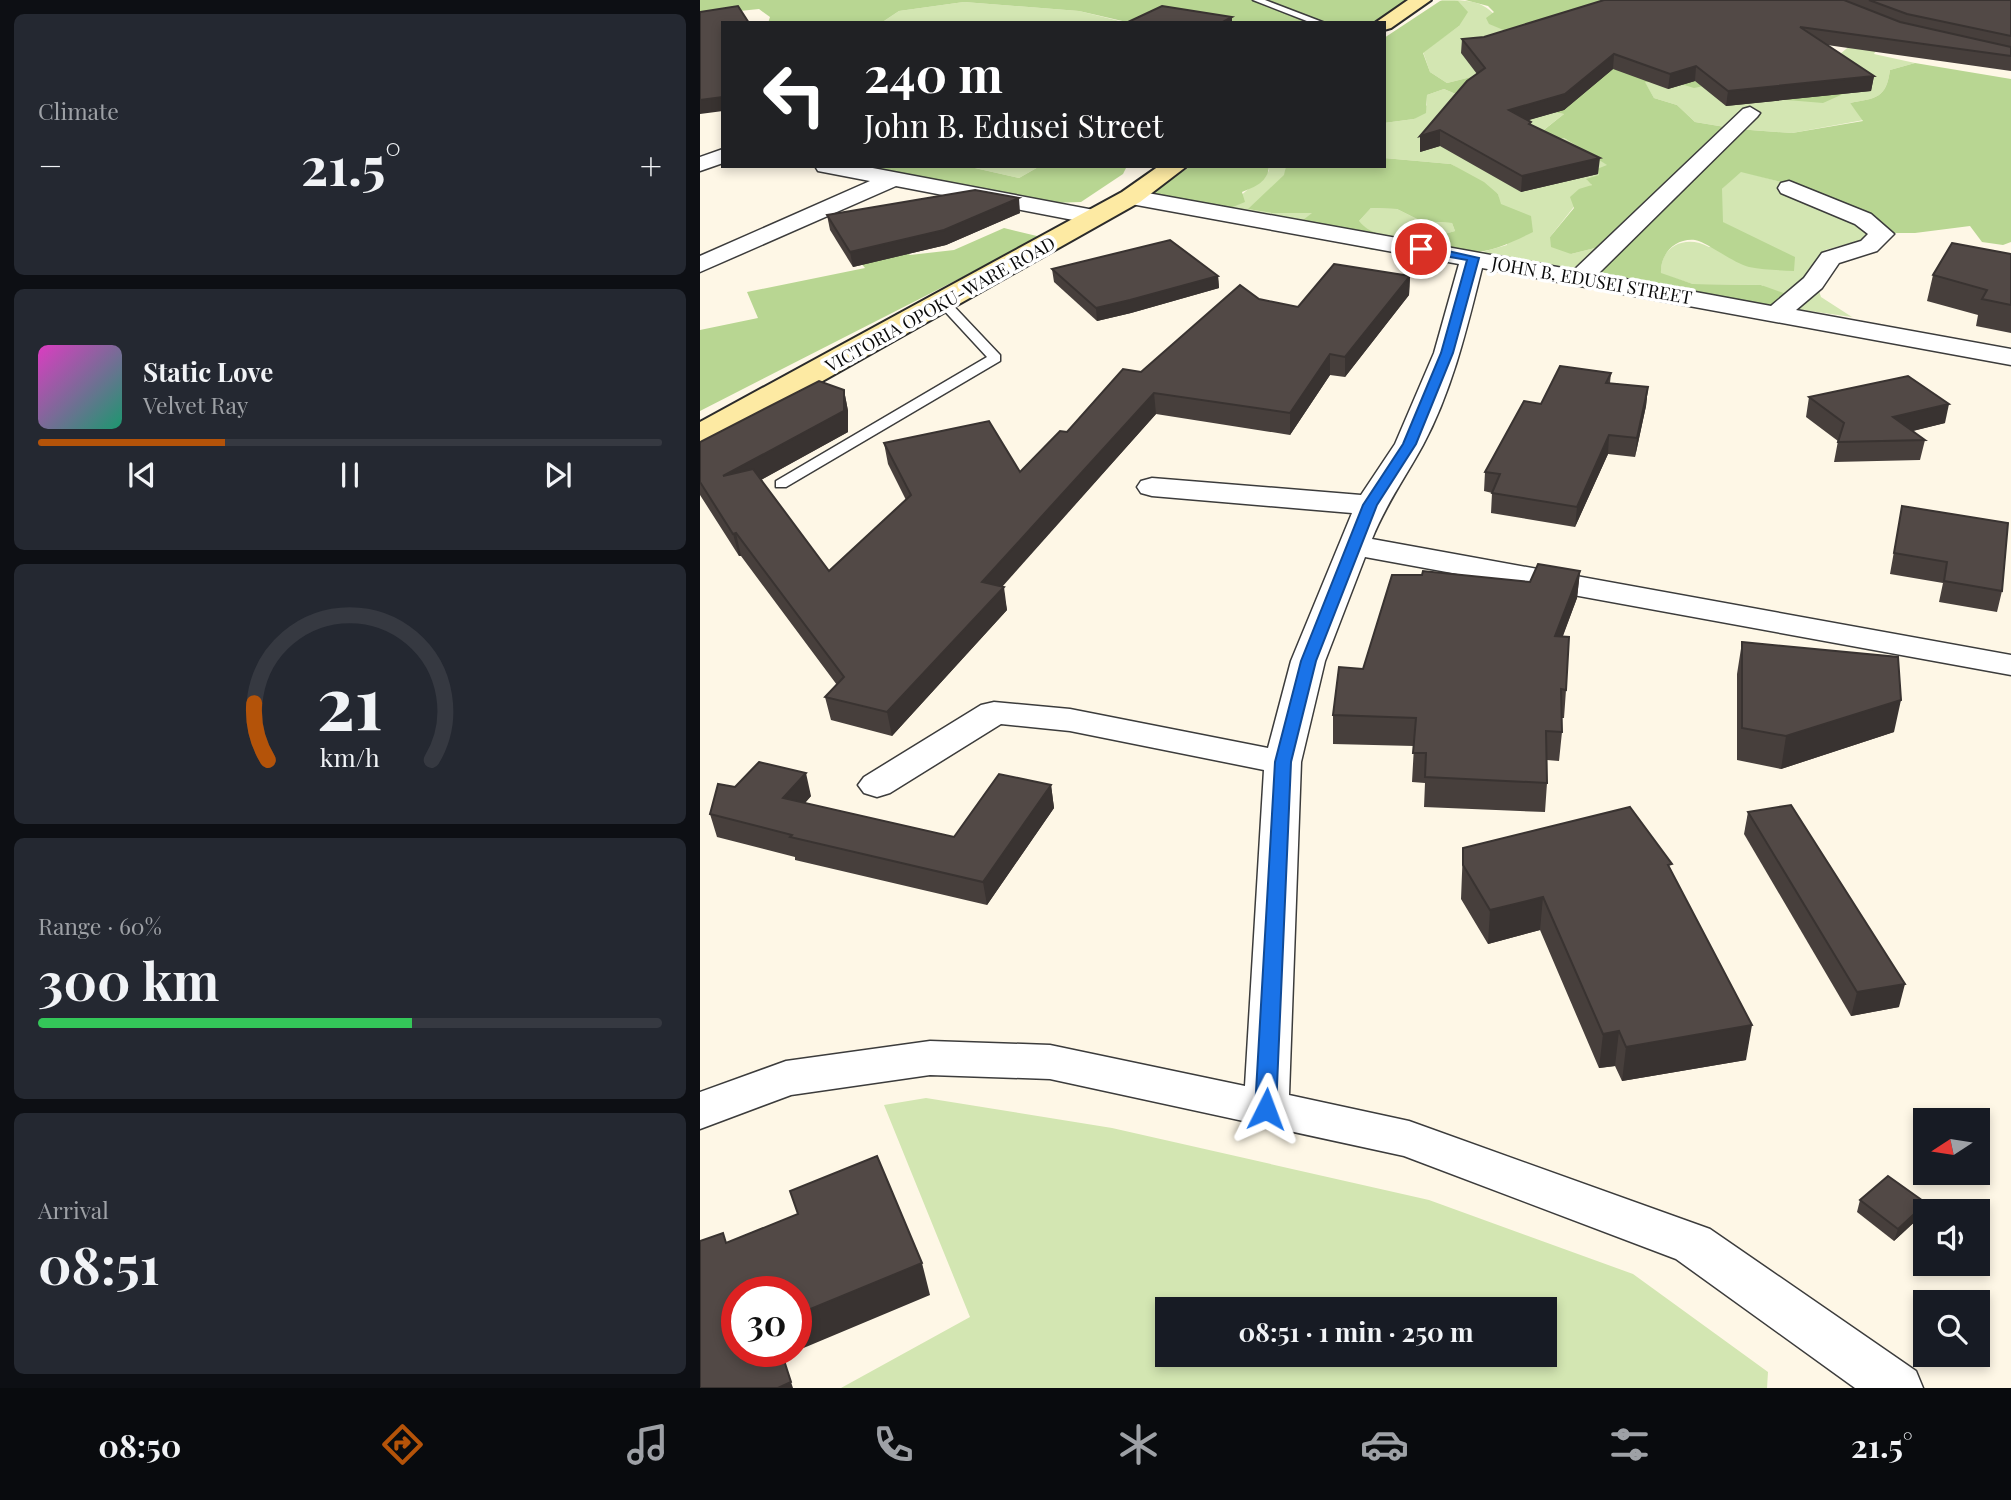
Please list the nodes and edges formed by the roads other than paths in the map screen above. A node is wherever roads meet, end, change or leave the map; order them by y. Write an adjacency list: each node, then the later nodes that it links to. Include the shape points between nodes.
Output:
1 (1257, 0): 3 (lane)
2 (1421, 0): 4 (main road)
3 (1315, 21)
4 (1386, 23)
5 (1750, 113): 18 (street)
6 (700, 146): 7 (street)
7 (721, 147)
8 (721, 156): 9 (street)
9 (700, 165)
10 (835, 168): 12 (street)
11 (1172, 168): 14 (main road, VICTORIA OPOKU-WARE ROAD)
12 (891, 180): 15 (street); 17 (street)
13 (1789, 188): 20 (street, via 1863,219 1882,234 1869,246 1830,258 1814,283)
14 (1131, 197): 15 (main road, VICTORIA OPOKU-WARE ROAD); 16 (street, JOHN B. EDUSEI STREET)
15 (1094, 217): 19 (main road, VICTORIA OPOKU-WARE ROAD)
16 (1473, 258): 18 (street, JOHN B. EDUSEI STREET); 25 (street, via 1447,353 1409,444)
17 (700, 265)
18 (1580, 278): 20 (street, JOHN B. EDUSEI STREET)
19 (943, 302): 22 (main road, VICTORIA OPOKU-WARE ROAD); 23 (lane, via 995,358)
20 (1777, 314): 21 (street, JOHN B. EDUSEI STREET)
21 (2011, 357)
22 (700, 434)
23 (781, 484)
24 (1152, 486): 25 (street)
25 (1370, 505): 26 (street)
26 (1352, 545): 27 (street); 28 (street, via 1308,661)
27 (2011, 665)
28 (1283, 762): 29 (street, via 1070,720 994,713); 30 (street)
29 (877, 785)
30 (1266, 1109): 31 (street, via 1049,1062 930,1059 786,1078); 32 (street, via 1409,1139 1693,1244)
31 (700, 1111)
32 (1897, 1388)

